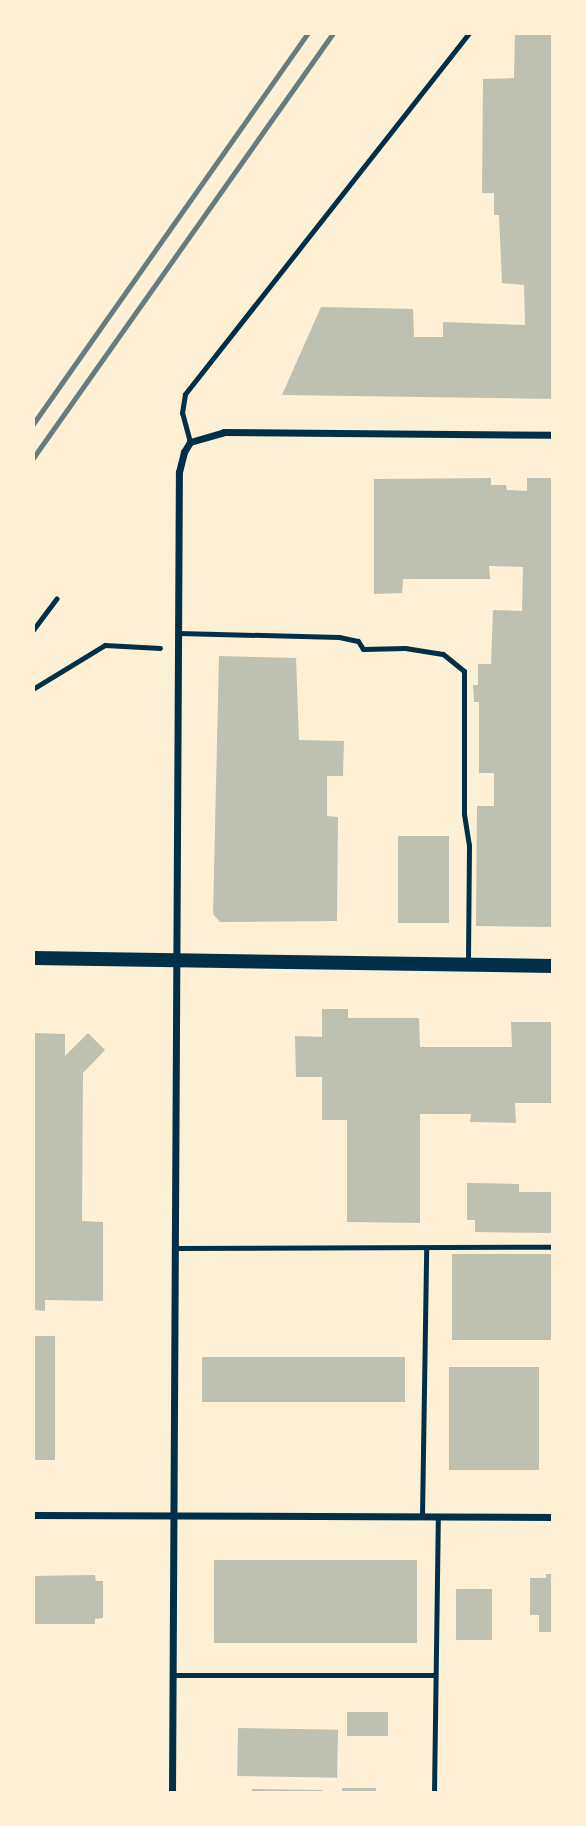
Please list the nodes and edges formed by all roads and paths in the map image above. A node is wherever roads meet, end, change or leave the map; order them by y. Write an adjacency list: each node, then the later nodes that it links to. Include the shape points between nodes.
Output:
1 (469, 33): 3 (lane, via 185,394 182,413)
2 (553, 435): 3 (street, via 224,432)
3 (190, 442): 6 (street, via 179,472)
4 (56, 599): 5 (path)
5 (33, 630)
6 (178, 633): 7 (street); 11 (lane, via 339,637 358,641 363,649 405,648 443,654 464,671)
7 (178, 649): 8 (path, via 105,645); 10 (street)
8 (33, 689)
9 (33, 958): 10 (main road)
10 (176, 961): 11 (main road); 14 (street)
11 (467, 965): 12 (main road)
12 (553, 966)
13 (553, 1247): 15 (lane)
14 (175, 1248): 15 (lane); 16 (street)
15 (426, 1250): 18 (lane)
16 (174, 1514): 17 (street); 18 (street); 21 (street)
17 (33, 1515)
18 (422, 1516): 19 (street)
19 (438, 1516): 20 (street); 22 (lane)
20 (553, 1517)
21 (173, 1675): 22 (lane); 23 (street)
22 (435, 1675): 24 (lane)
23 (173, 1793)
24 (433, 1793)

